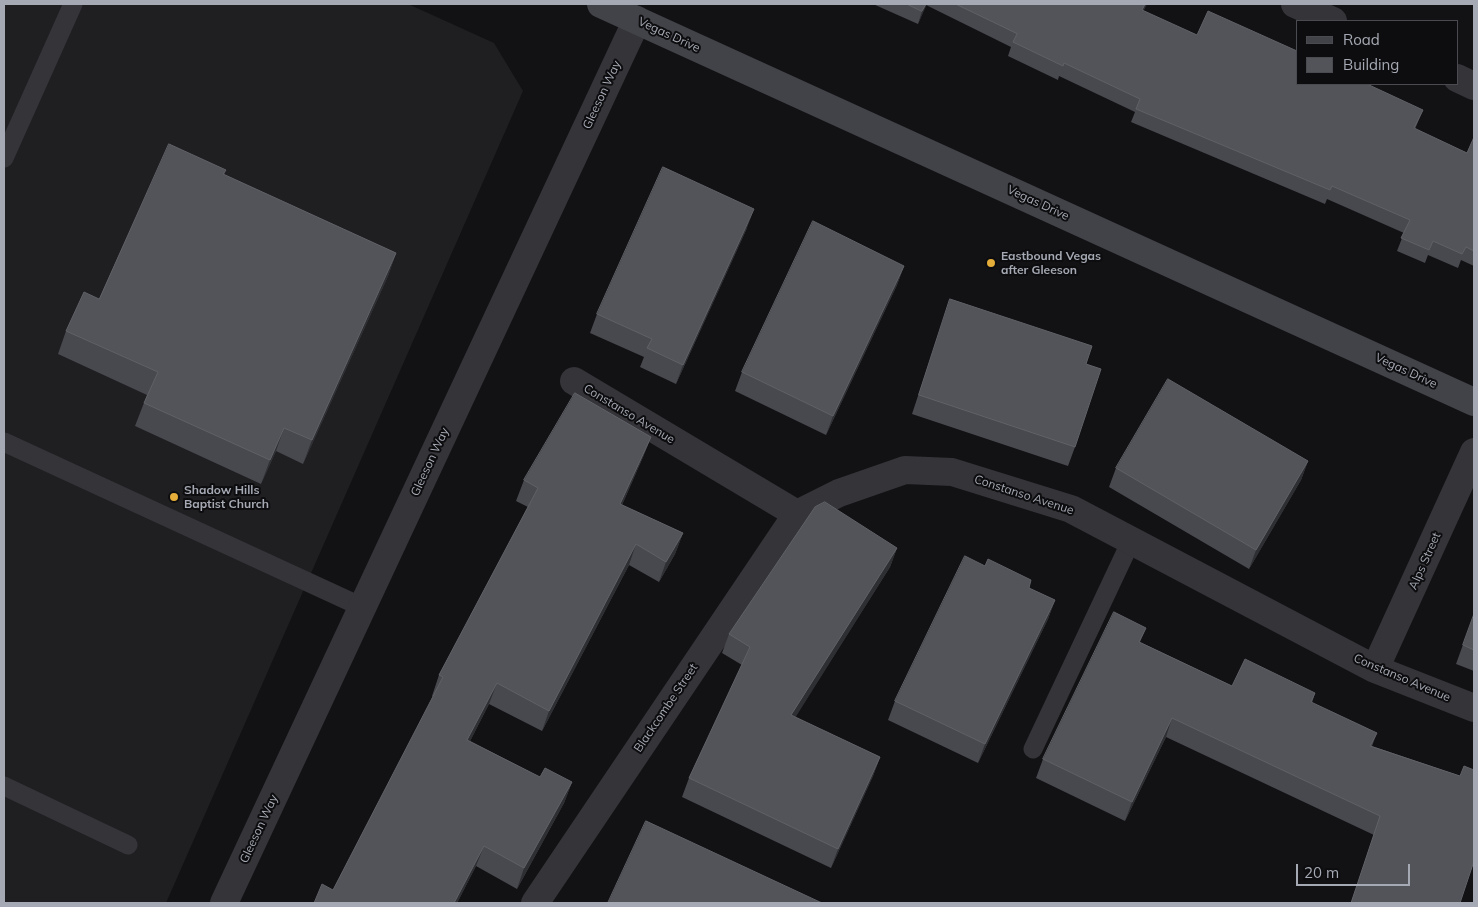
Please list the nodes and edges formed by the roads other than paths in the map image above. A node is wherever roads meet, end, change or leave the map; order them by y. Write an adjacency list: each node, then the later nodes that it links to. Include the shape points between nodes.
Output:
1 (73, 4): 8 (lane)
2 (1295, 4): 5 (street)
3 (605, 5): 4 (main road, Vegas Drive)
4 (637, 20): 10 (main road, Vegas Drive); 15 (street, Gleeson Way)
5 (1331, 20)
6 (1458, 78): 7 (street)
7 (1474, 86)
8 (4, 158)
9 (574, 381): 13 (street, Constanso Avenue)
10 (1474, 402)
11 (4, 442): 15 (lane)
12 (1474, 452): 16 (street, Alps Street)
13 (798, 514): 14 (street, Constanso Avenue, via 839,493 905,470 952,472 1071,509); 22 (street, Blackcombe Street)
14 (1131, 540): 16 (street, Constanso Avenue); 18 (lane)
15 (362, 607): 21 (street, Gleeson Way)
16 (1375, 669): 17 (street, Constanso Avenue)
17 (1474, 708)
18 (1033, 749)
19 (4, 786): 20 (lane)
20 (128, 845)
21 (224, 903)
22 (535, 903)

